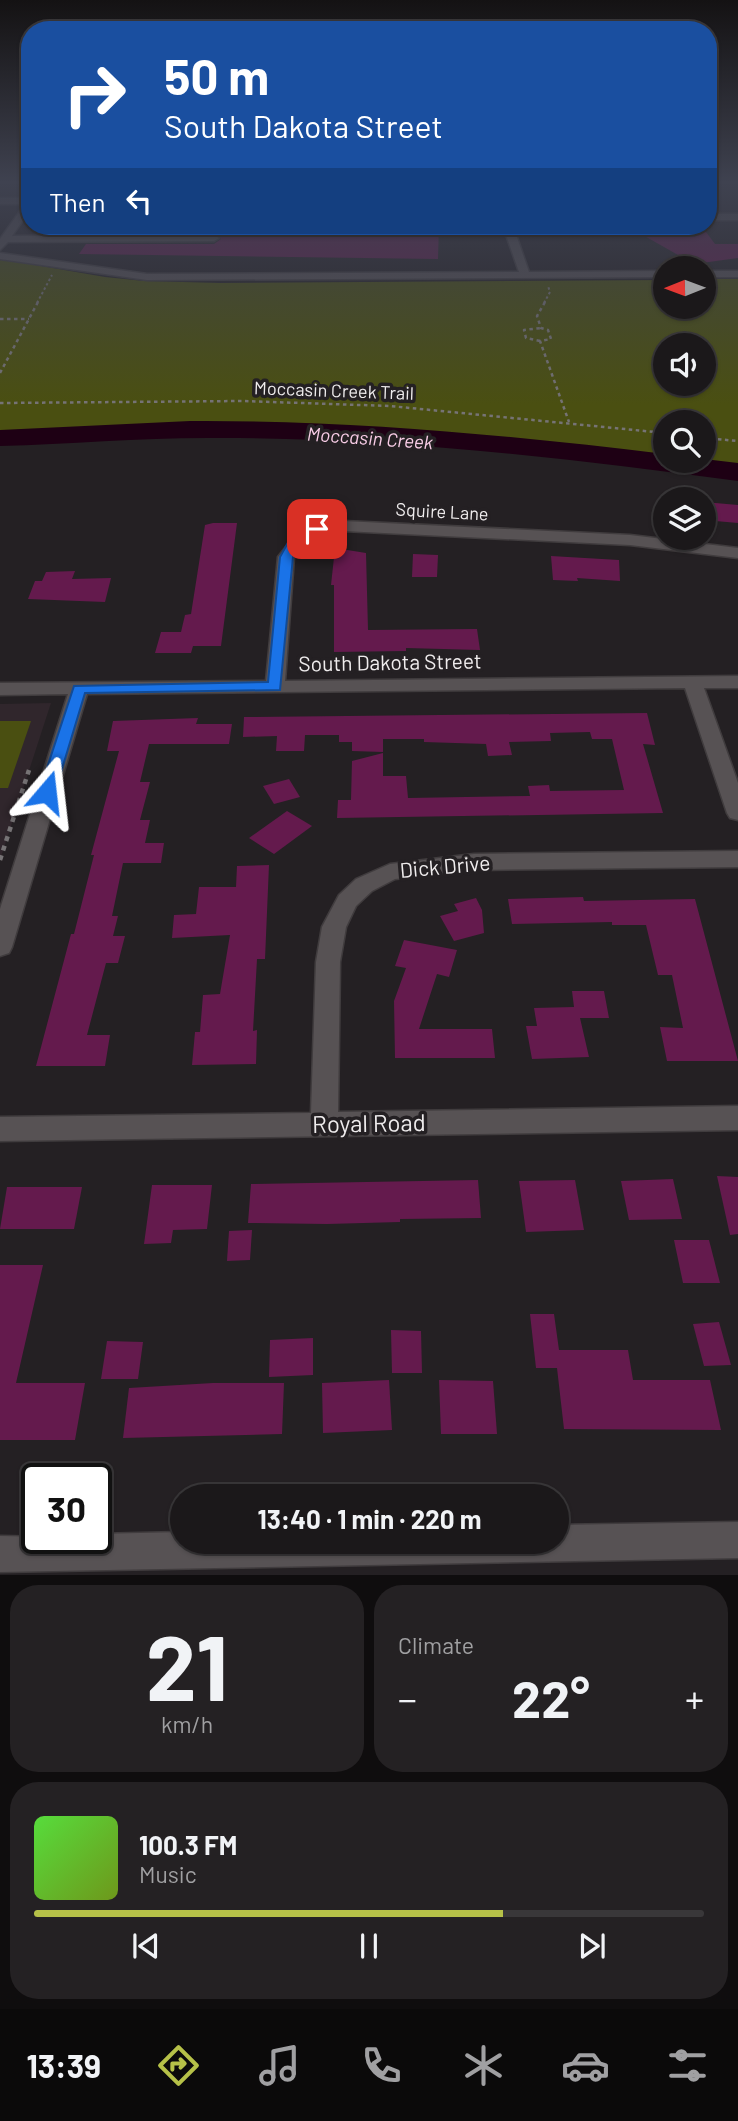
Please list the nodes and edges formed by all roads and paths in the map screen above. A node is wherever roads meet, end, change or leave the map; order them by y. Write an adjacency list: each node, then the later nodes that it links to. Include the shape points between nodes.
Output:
1 (11, 258): 3 (street)
2 (519, 258): 7 (street)
3 (58, 264): 7 (street, via 147,277); 10 (path, via 50,270 53,277)
4 (653, 274): 8 (street)
5 (716, 274): 6 (street)
6 (738, 274)
7 (525, 275): 8 (street)
8 (545, 275): 11 (path, via 550,292 538,313)
9 (0, 319): 10 (path)
10 (30, 319): 13 (path)
11 (541, 328): 12 (path, via 548,330 551,338); 12 (path, via 524,330 526,338)
12 (540, 341): 15 (path)
13 (0, 373)
14 (0, 403): 15 (path, Moccasin Creek Trail, via 304,402)
15 (569, 422): 16 (path, Moccasin Creek Trail)
16 (653, 432)
17 (716, 439): 18 (path)
18 (738, 441)
19 (738, 553): 22 (street, Squire Lane, via 630,540 344,526 317,529 296,540 286,557)
20 (692, 682): 21 (street, South Dakota Street); 22 (street, South Dakota Street); 26 (street)
21 (738, 682)
22 (275, 687): 24 (street, South Dakota Street)
23 (0, 689): 24 (street, South Dakota Street)
24 (79, 689): 29 (street)
25 (34, 757): 28 (path)
26 (738, 813)
27 (738, 859): 31 (street, Dick Drive, via 474,862 390,872 364,885 347,901 334,927 328,962)
28 (0, 860)
29 (0, 947)
30 (738, 1118): 31 (street, Royal Road)
31 (324, 1125): 32 (street, Royal Road)
32 (0, 1129)
33 (738, 1541): 34 (street)
34 (0, 1554)

